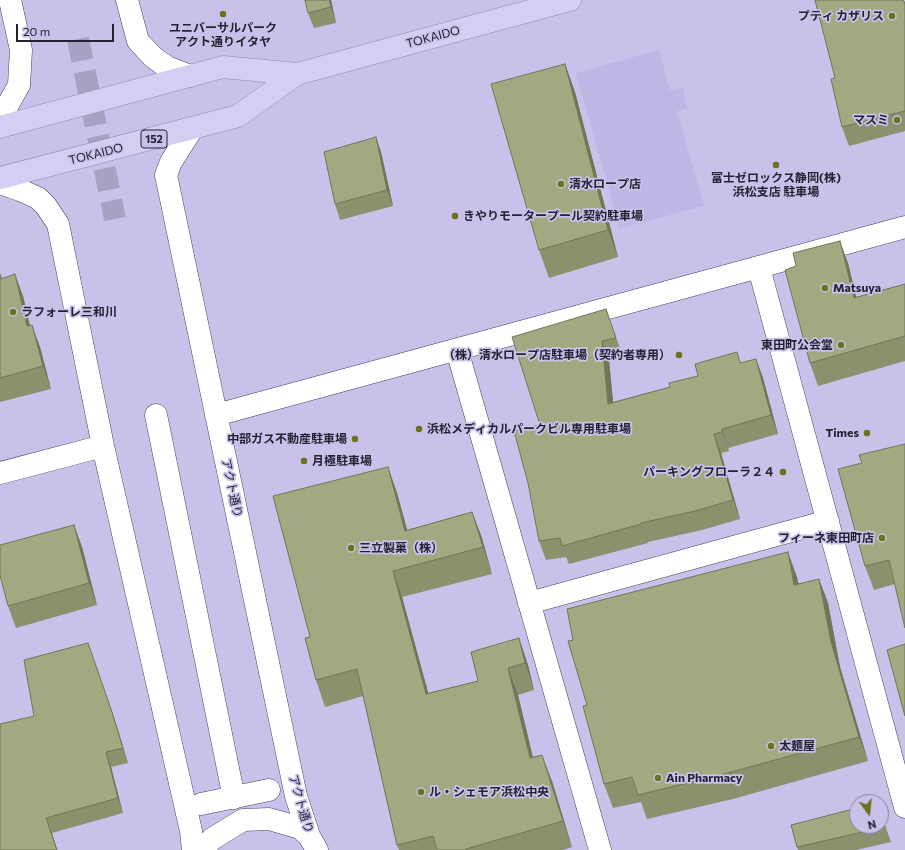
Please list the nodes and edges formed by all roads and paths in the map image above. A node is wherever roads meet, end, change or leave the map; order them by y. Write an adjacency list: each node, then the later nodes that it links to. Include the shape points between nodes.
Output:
1 (10, 0): 6 (street, via 21,50 19,85)
2 (127, 0): 5 (street, via 138,41 167,67)
3 (570, 0): 4 (highway, TOKAIDO / 152)
4 (297, 74): 5 (highway, TOKAIDO / 152, via 223,67); 8 (highway, TOKAIDO / 152, via 238,116)
5 (190, 76): 7 (highway, TOKAIDO / 152)
6 (0, 119)
7 (0, 127)
8 (192, 129): 9 (highway, TOKAIDO / 152); 15 (street, アクト通り, via 171,162 166,175)
9 (0, 178)
10 (0, 183): 16 (street, via 38,198 58,224)
11 (905, 228): 12 (street)
12 (759, 268): 13 (street); 18 (street)
13 (457, 350): 15 (street); 19 (street)
14 (156, 415): 21 (street)
15 (216, 416): 24 (street, アクト通り, via 296,796)
16 (103, 446): 17 (street); 25 (street, via 191,830)
17 (0, 473)
18 (828, 521): 19 (street); 23 (street)
19 (529, 603): 27 (street)
20 (269, 790): 21 (street)
21 (234, 798): 22 (street)
22 (201, 804)
23 (905, 807)
24 (313, 843): 26 (street, via 300,828 269,819 243,820 212,839)
25 (193, 850)
26 (204, 850)
27 (600, 850)

